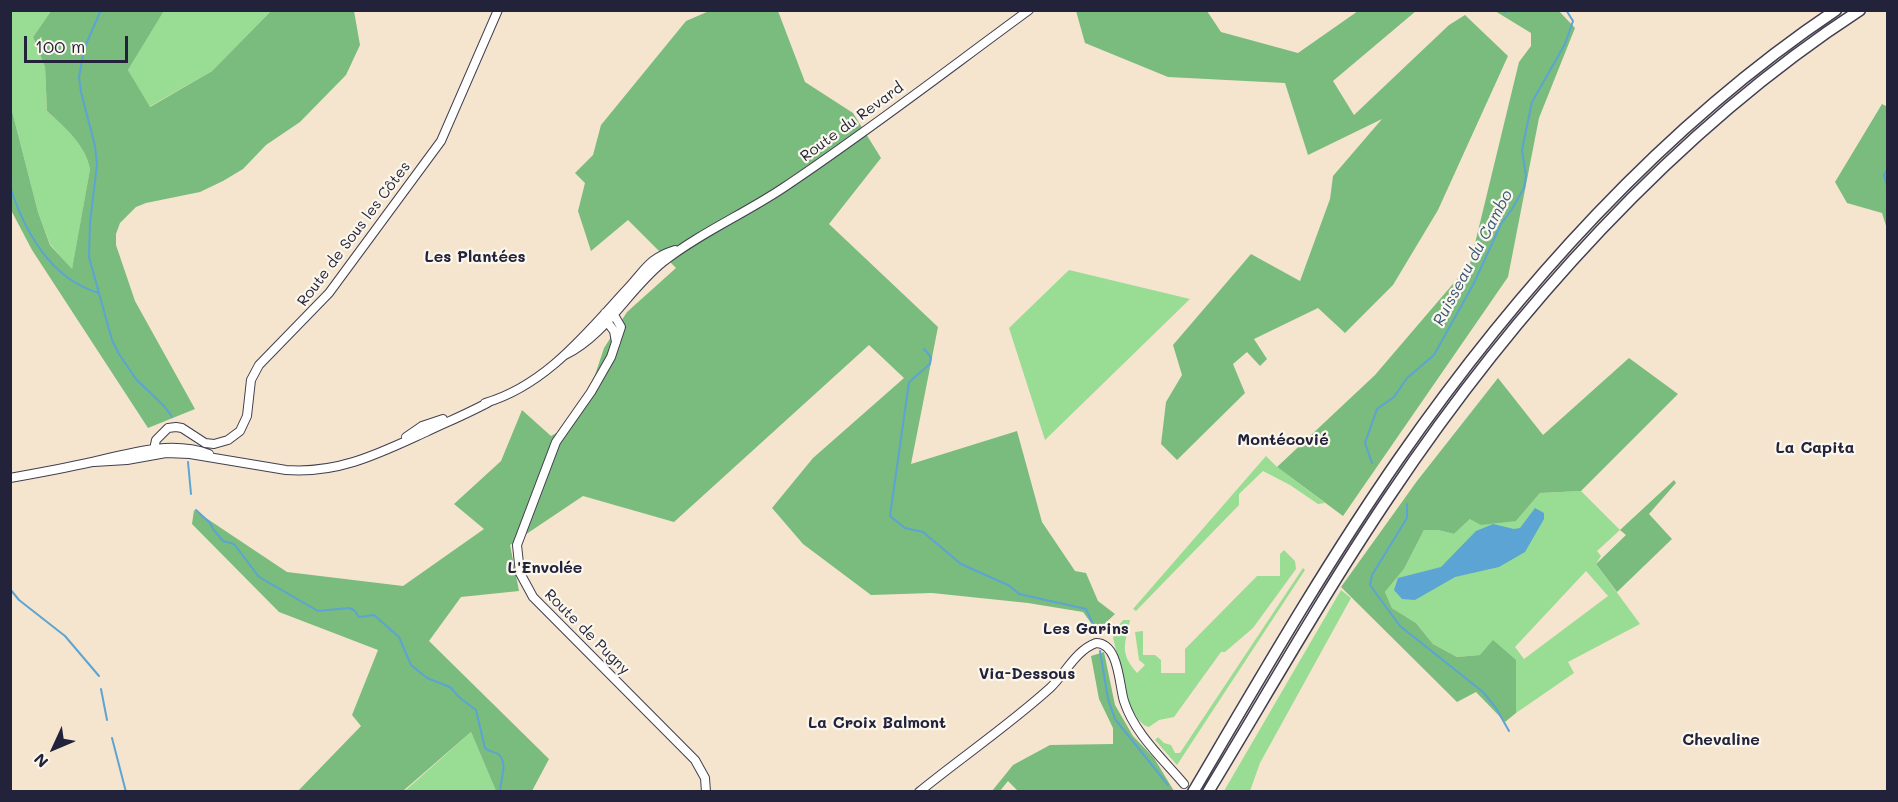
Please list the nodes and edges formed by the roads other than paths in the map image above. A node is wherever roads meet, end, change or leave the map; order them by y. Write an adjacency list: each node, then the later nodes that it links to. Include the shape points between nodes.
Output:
1 (498, 10): 9 (street, Route de Sous les Côtes, via 441,141 329,293 259,365 251,380 247,416 240,431 214,444)
2 (1029, 10): 5 (street, Route du Revard, via 781,189 685,246)
3 (1836, 10): 15 (highway, via 1751,72 1666,147 1586,228 1503,323 1422,427 1358,520)
4 (1860, 10): 16 (highway, via 1786,62 1702,130 1612,220 1517,327 1461,396 1390,495)
5 (609, 314): 6 (street, Route du Revard); 7 (street, Route de Pugny, via 621,327); 8 (street, Route du Revard)
6 (606, 322): 7 (street, via 614,331); 8 (street, Route du Revard, via 584,345)
7 (616, 344): 13 (street, Route de Pugny, via 548,461 517,545 520,573 533,597 695,760 705,777)
8 (566, 356): 10 (street, Route du Revard, via 522,388 422,426 392,447 338,467 286,470 190,449)
9 (176, 427): 10 (street, via 165,437); 10 (street, via 156,440)
10 (161, 451): 11 (street, Route du Revard, via 116,455)
11 (10, 478)
12 (1184, 784): 14 (street, via 1138,729 1124,702 1113,653 1106,645 1096,643 1083,651 1039,697)
13 (706, 792)
14 (919, 792)
15 (1193, 792)
16 (1208, 792)

